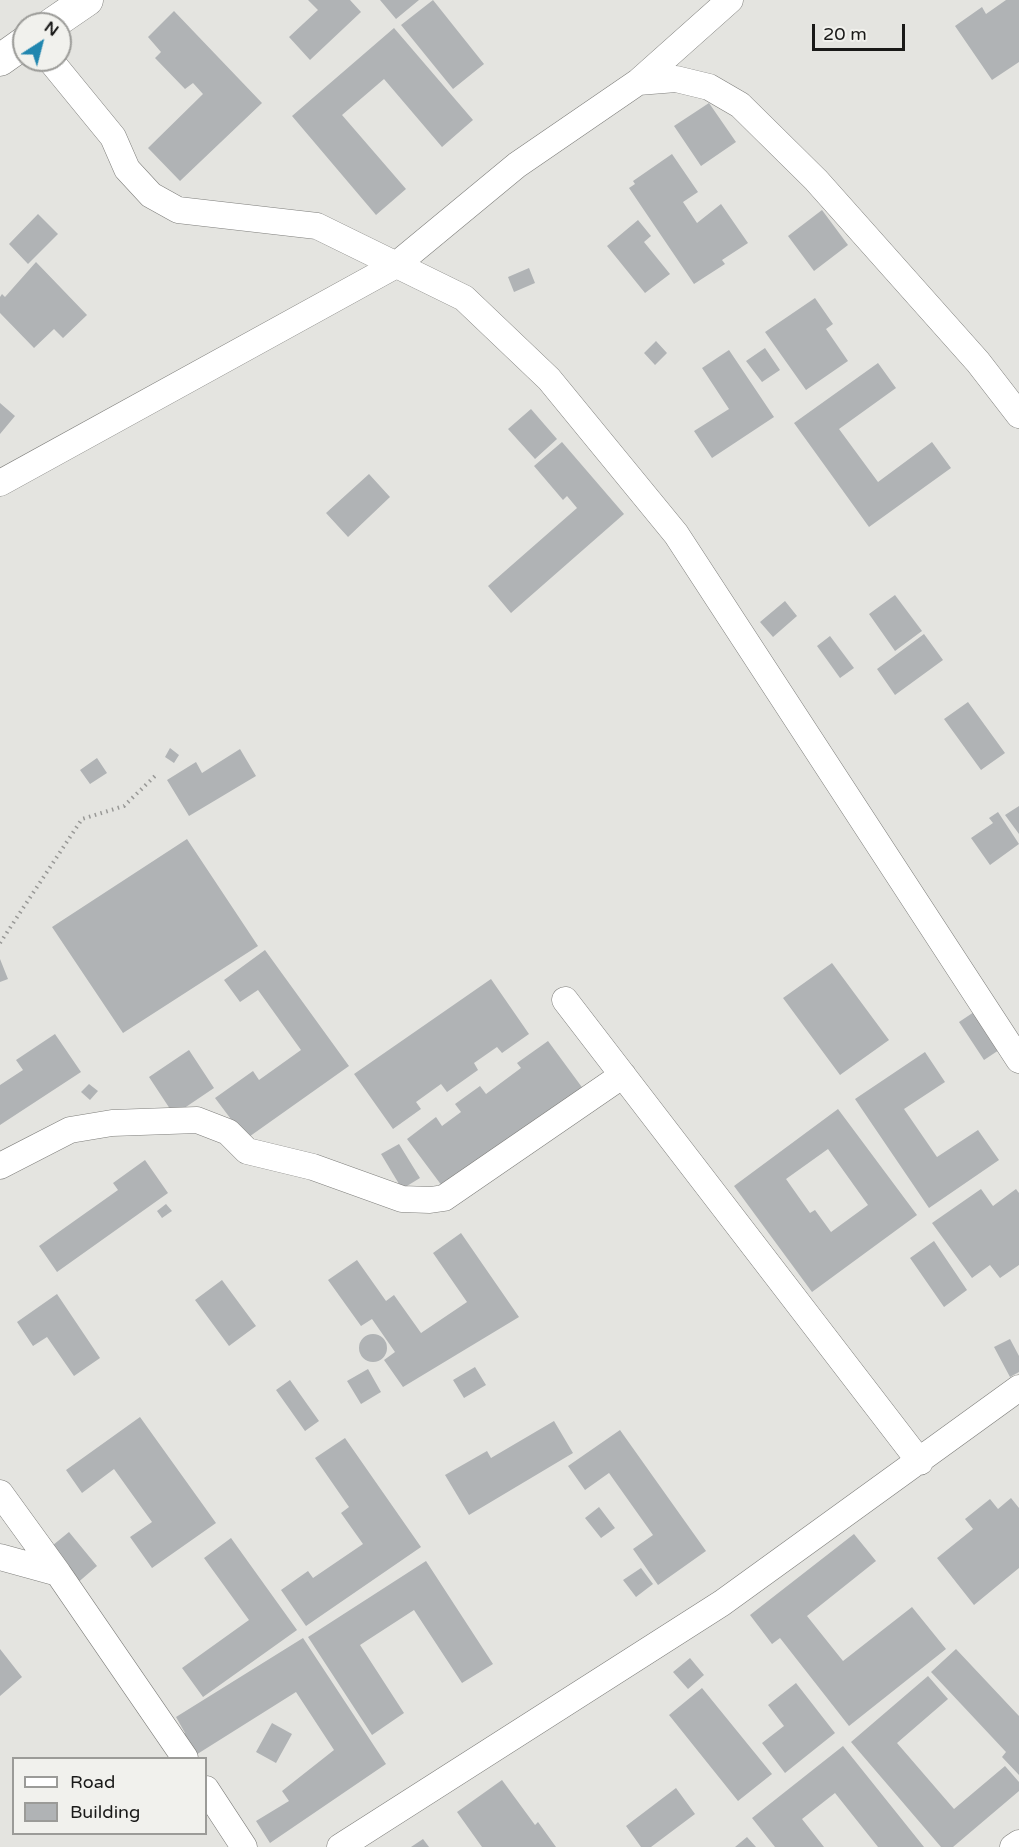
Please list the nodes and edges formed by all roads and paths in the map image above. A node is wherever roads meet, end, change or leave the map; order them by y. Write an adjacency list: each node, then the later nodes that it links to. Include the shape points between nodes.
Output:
1 (87, 0): 3 (street)
2 (730, 0): 5 (street)
3 (70, 12)
4 (60, 72): 6 (street, via 113,137 127,169 151,195 178,210 317,226)
5 (638, 82): 6 (street, via 517,165); 7 (street, via 676,79 709,87 740,105 816,180 978,362)
6 (396, 265): 8 (street); 12 (street, via 464,298 549,379 676,534)
7 (1019, 415)
8 (0, 483)
9 (156, 775): 10 (path, via 124,806 82,819)
10 (0, 943)
11 (565, 1000): 13 (street)
12 (1019, 1060)
13 (623, 1075): 14 (street, via 444,1198 402,1200 313,1167 247,1151 228,1132 197,1120 112,1123 70,1130); 16 (street)
14 (0, 1166)
15 (1019, 1388): 16 (street)
16 (920, 1462): 24 (street, via 722,1603)
17 (0, 1493): 19 (street)
18 (0, 1557): 19 (street)
19 (58, 1573): 20 (street)
20 (184, 1757)
21 (207, 1791): 23 (street)
22 (1019, 1843): 25 (street)
23 (244, 1847)
24 (340, 1847)
25 (1013, 1847)

